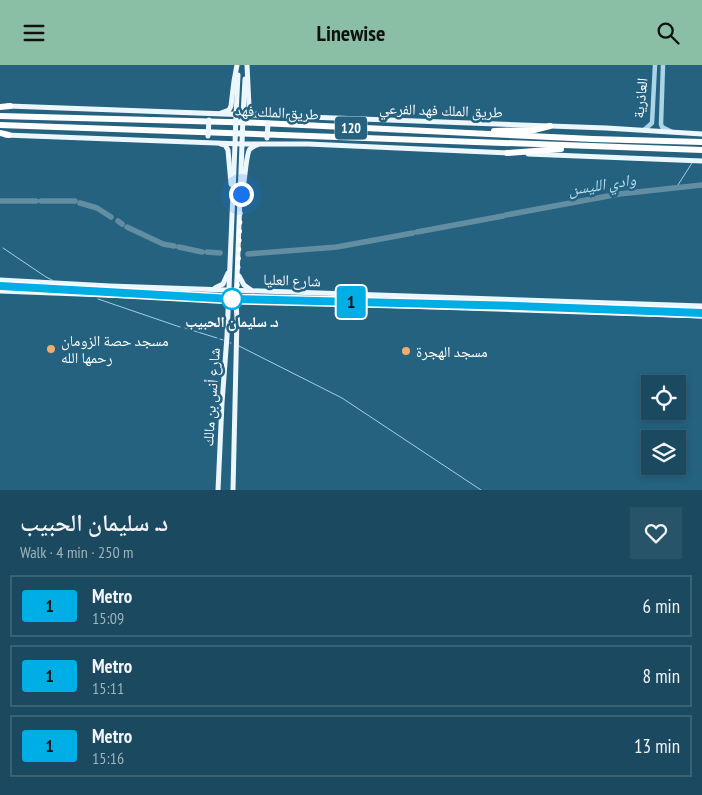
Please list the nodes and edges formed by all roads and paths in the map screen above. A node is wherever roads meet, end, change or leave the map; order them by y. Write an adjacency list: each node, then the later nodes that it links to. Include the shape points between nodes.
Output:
1 (238, 65): 8 (main road, via 232,106); 10 (main road, شارع أنس بن مالك)
2 (246, 65): 11 (main road); 14 (main road, via 249,105)
3 (655, 65): 9 (street, العاذرية)
4 (663, 65): 12 (street, العاذرية)
5 (0, 106): 6 (highway)
6 (10, 106): 7 (main road, طريق الملك فهد الفرعي)
7 (200, 113): 8 (main road, طريق الملك فهد الفرعي); 24 (main road, bridge, via 208,115)
8 (216, 114): 10 (main road, طريق الملك فهد الفرعي)
9 (653, 114): 12 (street, via 657,118); 18 (street, العاذرية, via 652,123)
10 (236, 115): 11 (main road, طريق الملك فهد الفرعي); 27 (main road, شارع أنس بن مالك, bridge)
11 (243, 115): 14 (main road, طريق الملك فهد الفرعي); 28 (main road, bridge)
12 (661, 115): 19 (street, العاذرية, via 662,127)
13 (0, 116): 21 (highway, طريق الملك فهد / 120, via 256,123)
14 (259, 116): 15 (main road, طريق الملك فهد الفرعي)
15 (274, 117): 17 (main road, طريق الملك فهد الفرعي); 26 (main road, bridge, via 268,123 267,138)
16 (0, 125): 30 (highway, طريق الملك فهد / 120)
17 (550, 126): 18 (main road, طريق الملك فهد الفرعي); 21 (highway)
18 (644, 130): 19 (main road, طريق الملك فهد الفرعي)
19 (673, 133): 22 (main road, طريق الملك فهد الفرعي)
20 (0, 134): 23 (highway)
21 (477, 134): 25 (highway, طريق الملك فهد / 120)
22 (702, 134)
23 (9, 135): 24 (main road)
24 (209, 139): 27 (main road); 36 (main road, via 225,145 228,150)
25 (702, 142)
26 (271, 143): 29 (main road); 33 (main road)
27 (235, 144): 28 (main road); 36 (main road, شارع أنس بن مالك)
28 (242, 144): 29 (main road); 37 (main road)
29 (258, 144): 37 (main road, via 248,154)
30 (594, 147): 31 (highway, طريق الملك فهد / 120); 33 (highway)
31 (664, 149): 32 (highway, طريق الملك فهد / 120); 34 (highway)
32 (702, 150)
33 (507, 153): 35 (main road)
34 (702, 155)
35 (702, 161)
36 (233, 193): 38 (main road, شارع أنس بن مالك)
37 (241, 194): 39 (main road)
38 (230, 268): 41 (main road, via 223,284); 42 (main road, شارع أنس بن مالك)
39 (238, 271): 44 (main road); 45 (main road, via 244,285)
40 (0, 281): 41 (main road, شارع العليا)
41 (212, 289): 42 (main road, شارع العليا)
42 (229, 290): 44 (main road, شارع العليا); 46 (main road, شارع أنس بن مالك)
43 (0, 291): 46 (main road, شارع العليا)
44 (237, 291): 45 (main road, شارع العليا); 47 (main road)
45 (254, 291): 49 (main road, شارع العليا)
46 (228, 299): 47 (main road, شارع العليا); 52 (main road, شارع أنس بن مالك)
47 (236, 300): 48 (main road, شارع العليا); 51 (main road)
48 (254, 301): 50 (main road, شارع العليا); 51 (main road, via 241,305)
49 (702, 307)
50 (702, 316)
51 (237, 318): 53 (main road)
52 (220, 490)
53 (232, 490)

